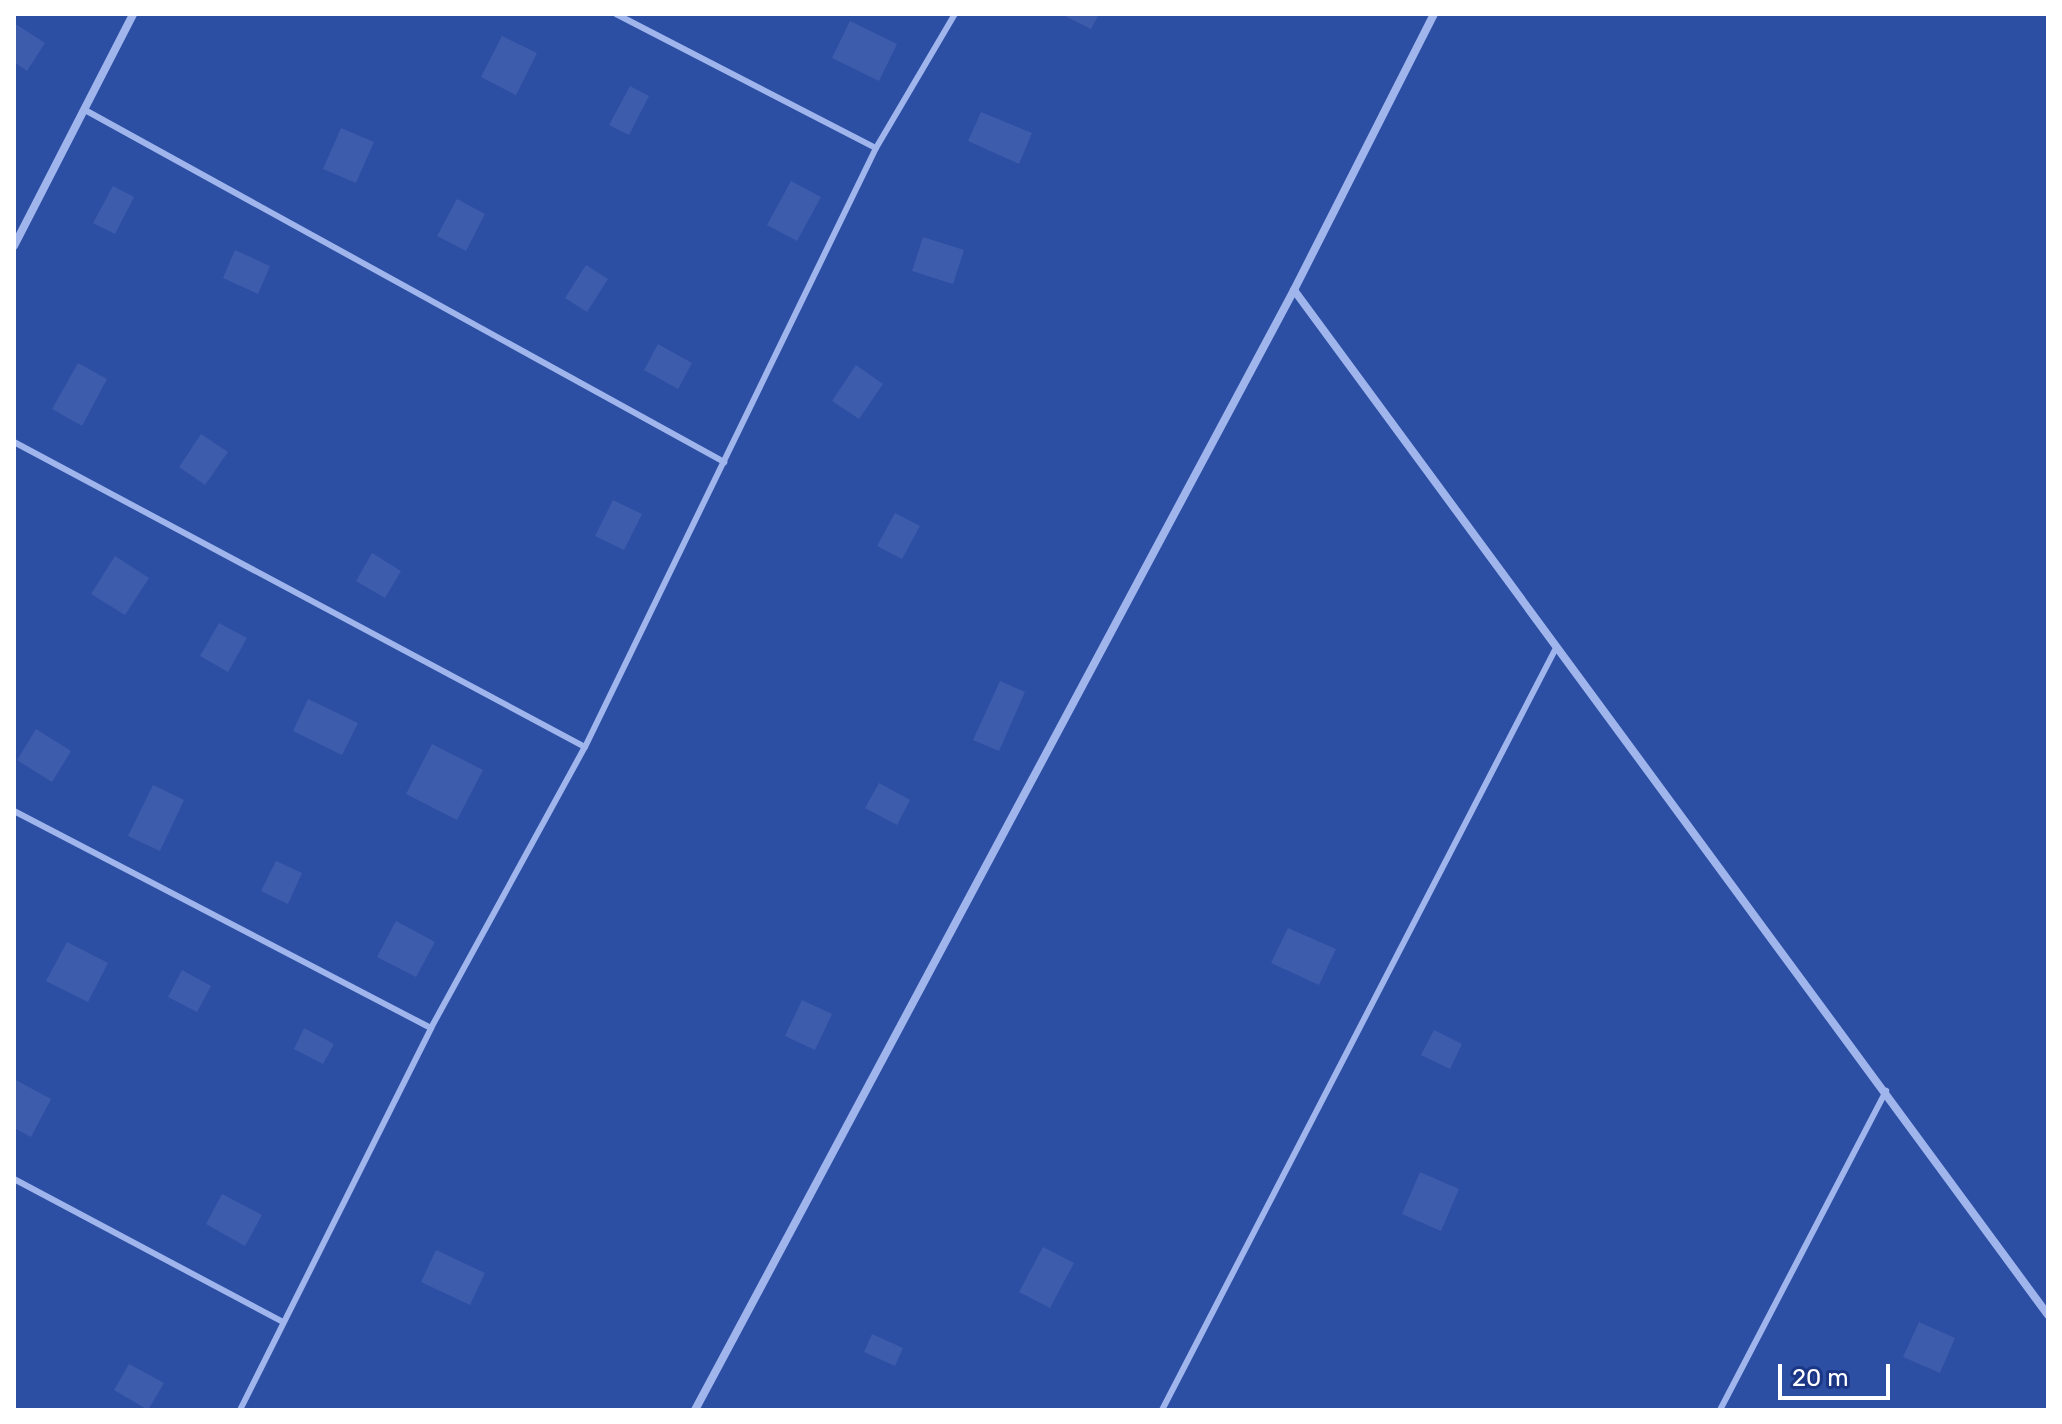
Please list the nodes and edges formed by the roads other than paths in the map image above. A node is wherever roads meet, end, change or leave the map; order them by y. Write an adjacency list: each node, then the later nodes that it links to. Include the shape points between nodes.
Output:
1 (133, 14): 5 (street)
2 (616, 14): 6 (lane)
3 (955, 14): 6 (lane)
4 (1434, 14): 8 (street)
5 (85, 110): 7 (street); 10 (lane)
6 (876, 148): 10 (lane)
7 (14, 246)
8 (1294, 290): 11 (street); 20 (street)
9 (14, 442): 12 (lane)
10 (724, 462): 12 (lane)
11 (1556, 648): 15 (street); 21 (lane)
12 (585, 747): 14 (lane)
13 (14, 811): 14 (lane)
14 (431, 1028): 18 (lane)
15 (1886, 1091): 17 (street); 22 (lane)
16 (14, 1179): 18 (lane)
17 (2048, 1315)
18 (283, 1322): 19 (lane)
19 (240, 1410)
20 (695, 1410)
21 (1162, 1410)
22 (1720, 1410)

